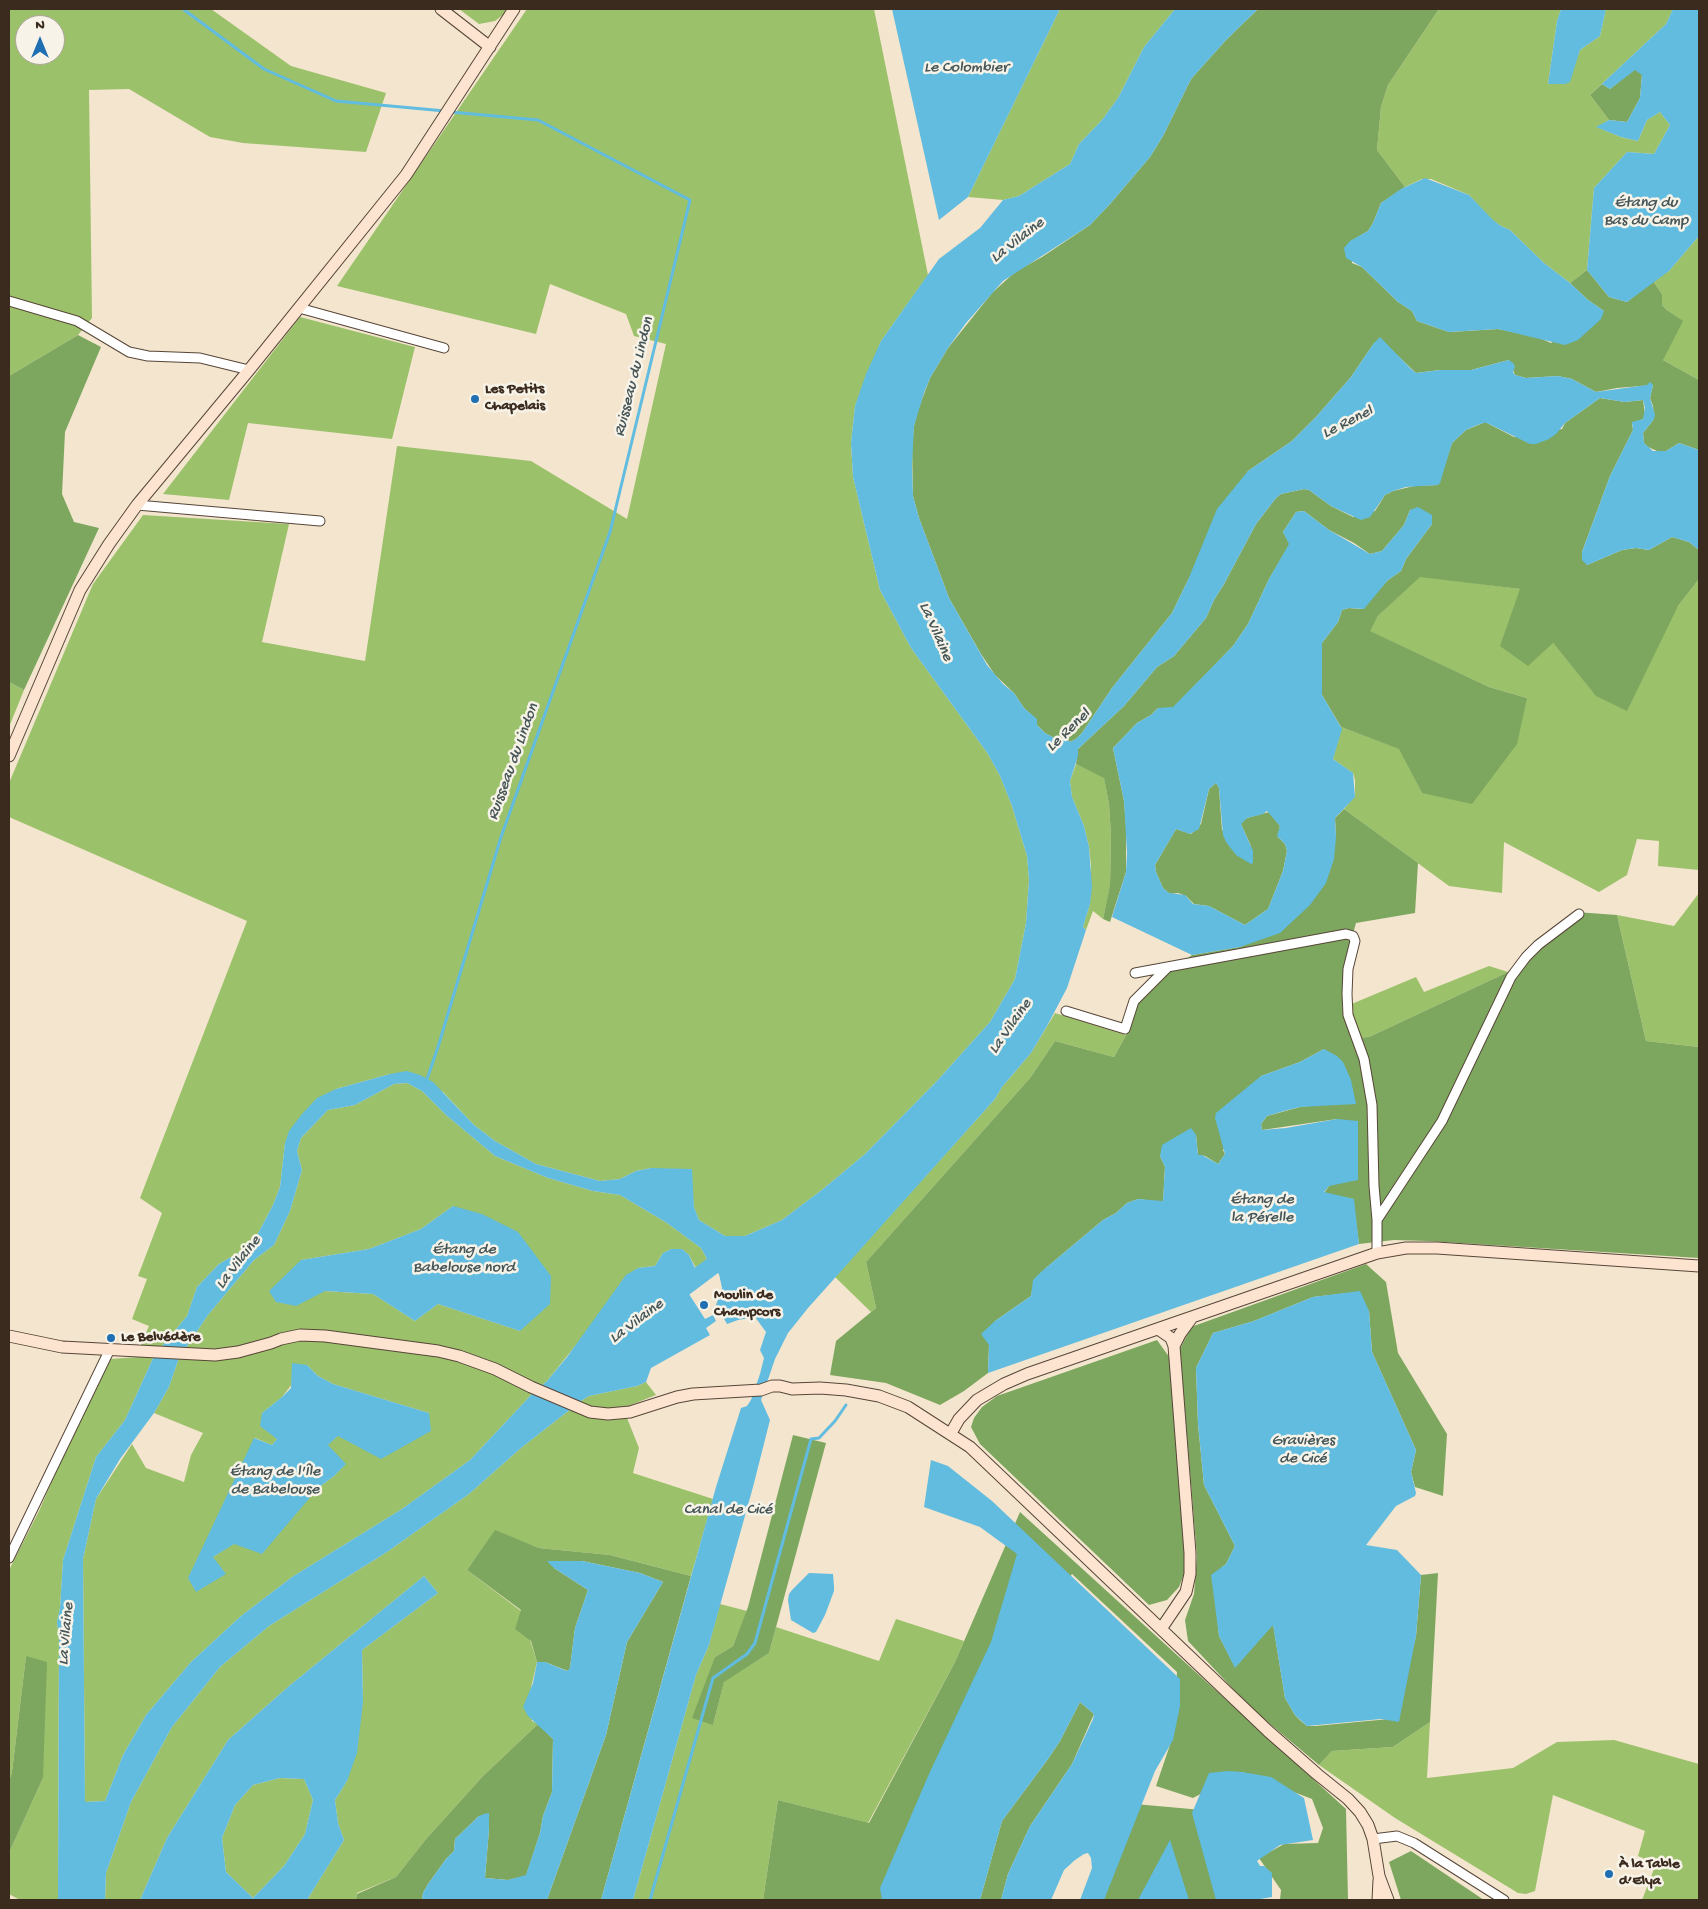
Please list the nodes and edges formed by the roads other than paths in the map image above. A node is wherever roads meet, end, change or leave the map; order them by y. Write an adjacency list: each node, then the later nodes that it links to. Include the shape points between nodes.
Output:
1 (441, 9): 3 (street)
2 (514, 9): 3 (street)
3 (490, 47): 5 (street, via 406,175)
4 (9, 301): 7 (street, via 77,321 129,352 200,358)
5 (299, 308): 6 (street); 7 (street)
6 (444, 348)
7 (250, 370): 8 (street)
8 (137, 505): 9 (street); 10 (street, via 80,590)
9 (320, 521)
10 (9, 756)
11 (1580, 914): 15 (street, via 1538,945 1511,977 1442,1120)
12 (1168, 966): 13 (street); 14 (street, via 1134,1001 1125,1029); 15 (street, via 1346,934 1353,936 1355,941 1348,969 1348,1015 1364,1060 1372,1105)
13 (1135, 973)
14 (1066, 1011)
15 (1377, 1220): 16 (street)
16 (1377, 1253): 17 (street, via 1406,1248 1437,1248); 18 (street)
17 (1699, 1266)
18 (1192, 1319): 19 (street); 21 (street)
19 (1158, 1329): 21 (street, via 1171,1338); 23 (street, via 1004,1384 977,1400)
20 (9, 1336): 22 (street, via 62,1347)
21 (1174, 1346): 25 (street, via 1190,1574 1186,1592)
22 (110, 1349): 23 (street, via 225,1354 300,1335 316,1336 459,1356 590,1412 630,1412 676,1397 761,1390 772,1386 820,1388 879,1396 908,1407); 24 (street)
23 (951, 1433): 25 (street, via 970,1447)
24 (9, 1558)
25 (1161, 1629): 26 (street, via 1268,1731 1348,1798 1368,1825)
26 (1373, 1839): 27 (street); 30 (street, via 1397,1836 1414,1843)
27 (1379, 1876): 28 (street); 29 (street)
28 (1378, 1900)
29 (1388, 1900)
30 (1504, 1900)

